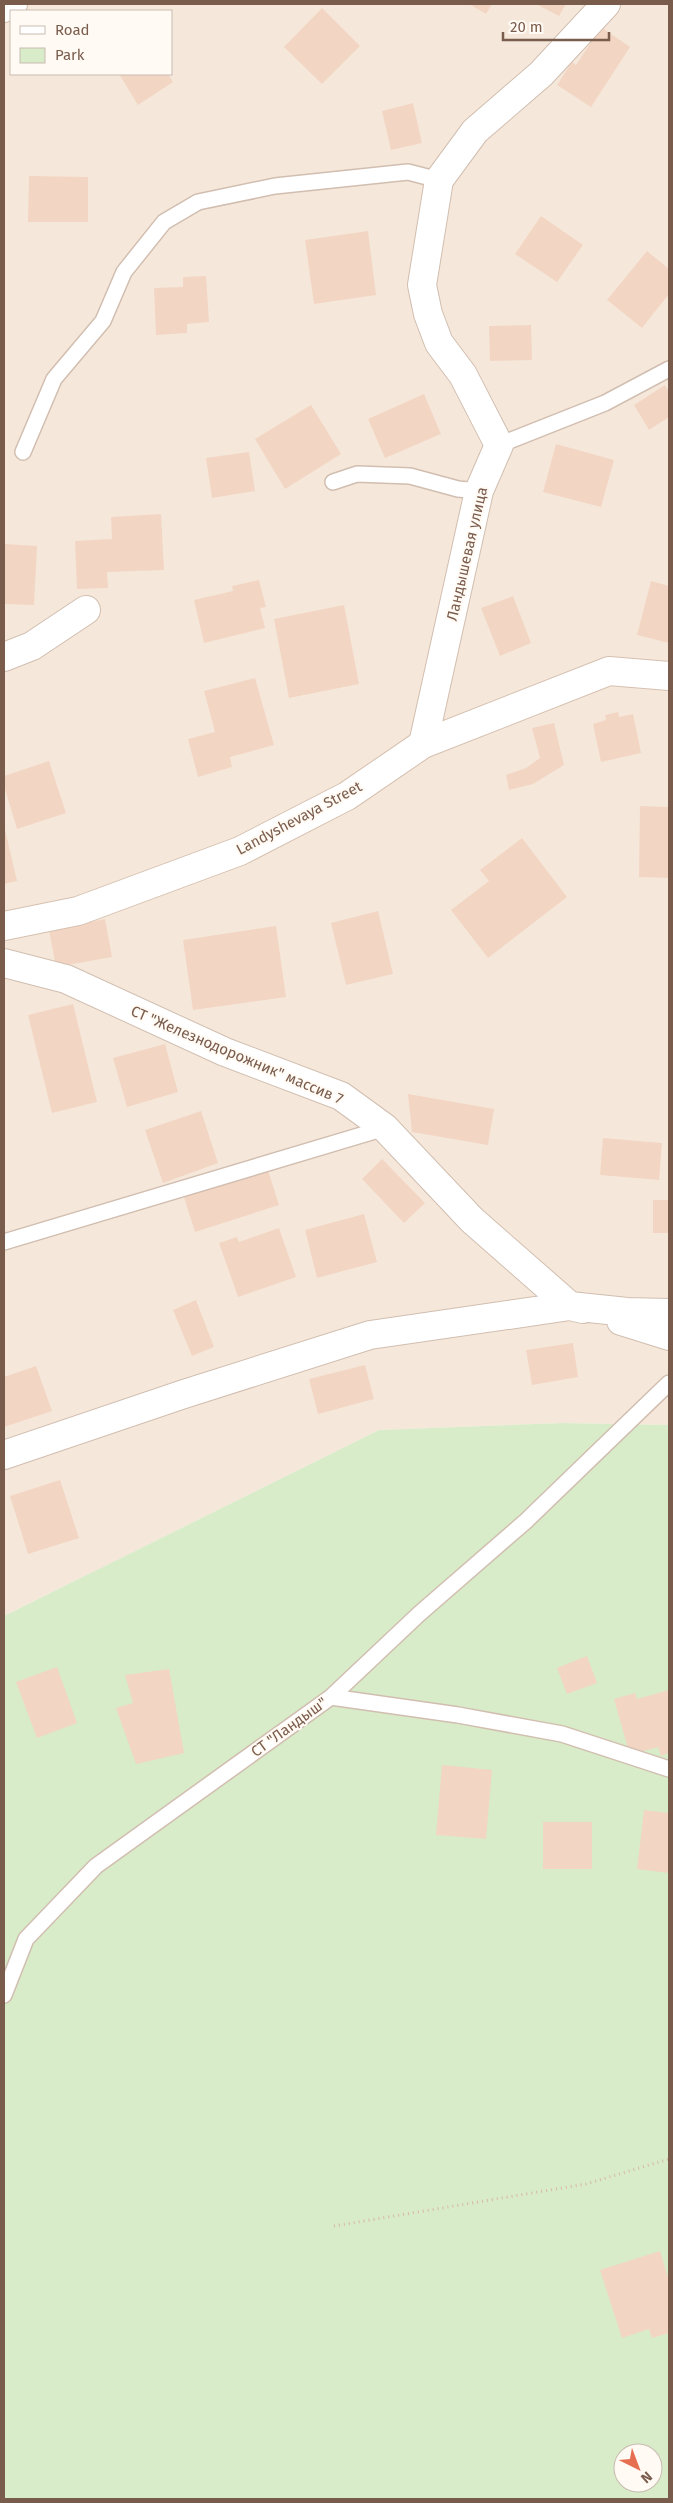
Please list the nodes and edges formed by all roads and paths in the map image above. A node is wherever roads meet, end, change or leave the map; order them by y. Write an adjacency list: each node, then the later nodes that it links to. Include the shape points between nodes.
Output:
1 (14, 4): 3 (street)
2 (606, 4): 4 (street, via 541,74 475,131)
3 (4, 8)
4 (439, 180): 6 (street, via 422,285 428,314 438,343 463,375); 7 (lane, via 408,172 276,186 198,202 164,222 124,272 103,321 54,379)
5 (669, 369): 6 (lane, via 605,404)
6 (499, 445): 9 (street, Ландышевая улица)
7 (23, 452)
8 (333, 482): 9 (lane, via 357,474 410,476 458,489)
9 (480, 491): 13 (street, Ландышевая улица)
10 (86, 610): 11 (street, via 32,646)
11 (4, 658)
12 (669, 676): 13 (street, Landyshevaya Street, via 609,671)
13 (424, 744): 14 (street, Landyshevaya Street, via 347,796 240,851 78,911)
14 (4, 926)
15 (4, 962): 16 (street, СТ "Железнодорожник" массив 7, via 66,979 225,1052 341,1096)
16 (385, 1128): 17 (lane); 18 (street, СТ "Железнодорожник" массив 7, via 472,1220)
17 (4, 1242)
18 (570, 1306): 19 (street); 20 (street); 22 (street, via 370,1335)
19 (669, 1313)
20 (669, 1336)
21 (669, 1383): 23 (lane, via 526,1521 418,1614)
22 (4, 1456)
23 (331, 1697): 24 (lane, СТ "Ландыш", via 562,1734); 25 (lane, СТ "Ландыш", via 96,1866 26,1939)
24 (669, 1769)
25 (4, 1995)
26 (669, 2159): 27 (path, via 586,2184)
27 (334, 2226)

